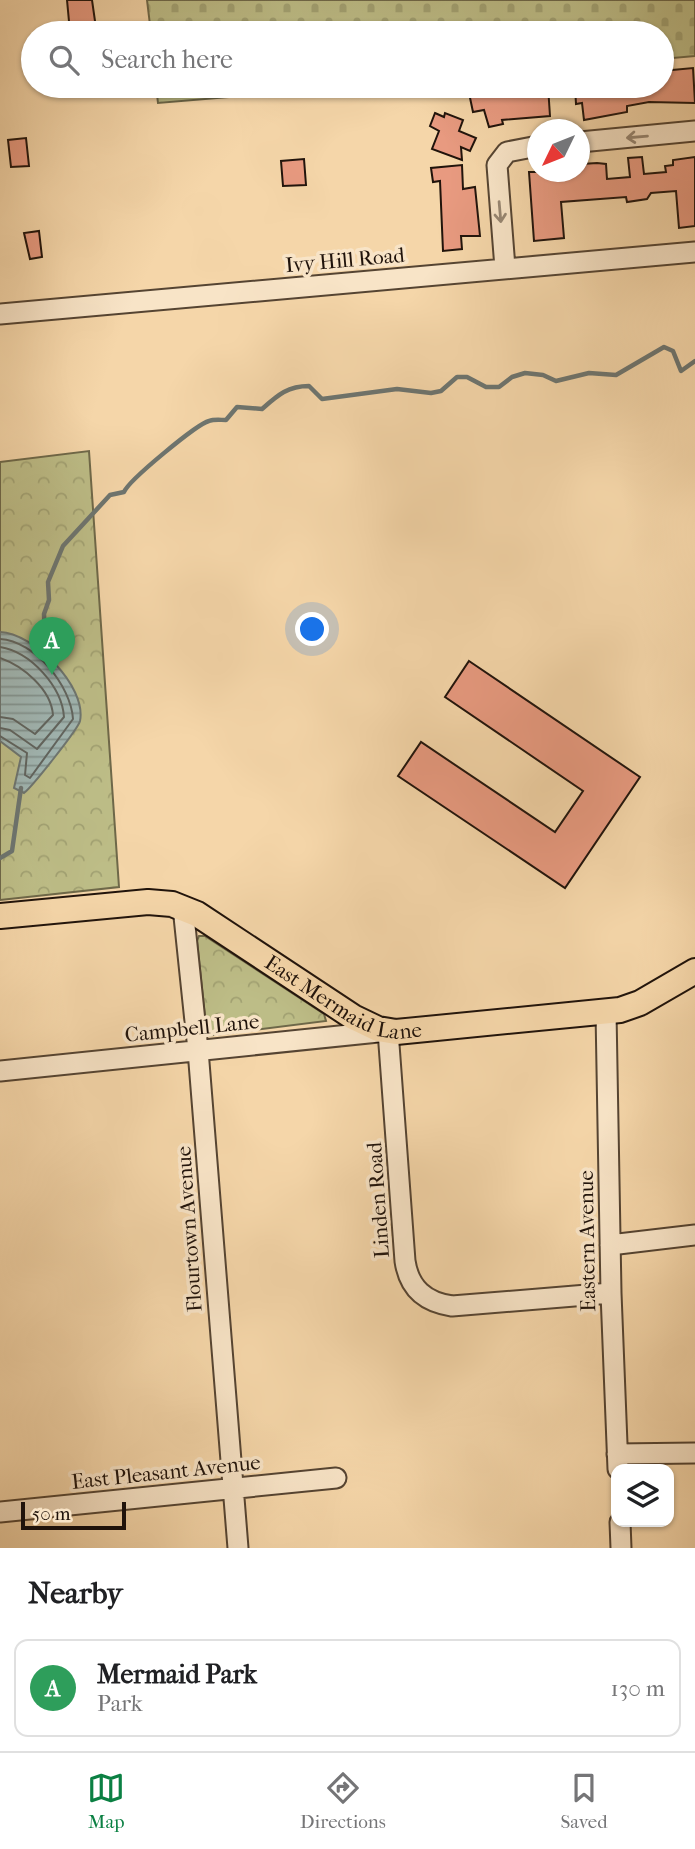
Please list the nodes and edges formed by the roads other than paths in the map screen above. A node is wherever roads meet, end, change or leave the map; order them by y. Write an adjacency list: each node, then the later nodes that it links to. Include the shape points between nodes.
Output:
1 (695, 131): 2 (street, one-way to 2)
2 (590, 141)
3 (527, 147): 5 (street, one-way to 5, via 502,156 497,165)
4 (695, 252): 5 (street, Ivy Hill Road)
5 (505, 268): 6 (street, Ivy Hill Road)
6 (0, 314)
7 (183, 907): 8 (main road, East Mermaid Lane, via 148,902); 11 (main road, East Mermaid Lane, via 353,1017); 12 (street, Flourtown Avenue)
8 (0, 916)
9 (695, 971): 10 (main road, East Mermaid Lane, via 640,1003)
10 (606, 1012): 11 (main road, East Mermaid Lane); 15 (street, Eastern Avenue)
11 (388, 1031): 12 (street, Campbell Lane); 16 (street, Linden Road, via 405,1261 414,1288 432,1301 452,1306)
12 (198, 1050): 13 (street, Campbell Lane); 20 (street, Flourtown Avenue)
13 (0, 1071)
14 (695, 1235): 15 (street)
15 (610, 1245): 16 (street, Eastern Avenue)
16 (611, 1293): 18 (street, Eastern Avenue)
17 (695, 1453): 18 (street)
18 (618, 1462)
19 (336, 1478): 20 (street, East Pleasant Avenue)
20 (232, 1487): 21 (street, East Pleasant Avenue); 23 (street, Flourtown Avenue)
21 (0, 1512)
22 (620, 1527): 24 (street)
23 (238, 1548)
24 (621, 1548)

